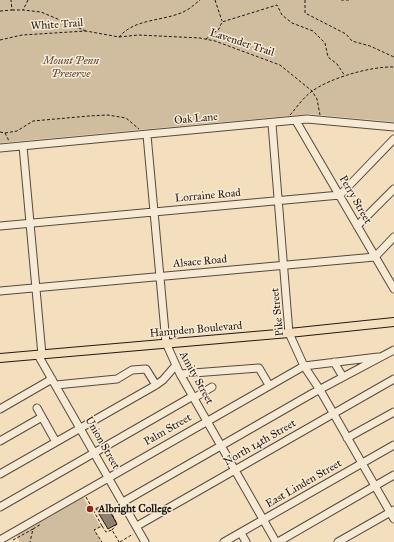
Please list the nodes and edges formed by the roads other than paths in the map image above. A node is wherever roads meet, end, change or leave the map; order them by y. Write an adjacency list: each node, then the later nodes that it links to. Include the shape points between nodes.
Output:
1 (296, 121): 2 (street, Oak Lane); 3 (street, Oak Lane, via 321,120); 9 (street, Perry Street)
2 (272, 124): 4 (street, Oak Lane); 10 (street, Pike Street)
3 (394, 127)
4 (146, 135): 6 (street, Oak Lane); 11 (street, Amity Street)
5 (394, 139): 9 (street)
6 (23, 146): 7 (street, Oak Lane); 12 (street, Union Street)
7 (0, 148)
8 (394, 189): 14 (street)
9 (340, 195): 10 (street, Lorraine Road); 14 (street, Perry Street)
10 (279, 201): 11 (street, Lorraine Road); 17 (street, Pike Street)
11 (155, 212): 12 (street, Lorraine Road); 18 (street, Amity Street)
12 (30, 223): 13 (street, Lorraine Road); 20 (street, Union Street)
13 (0, 226)
14 (358, 226): 16 (street, Perry Street)
15 (394, 238): 16 (street)
16 (375, 257): 17 (street, Alsace Road); 19 (street, Perry Street)
17 (285, 265): 18 (street, Alsace Road); 23 (street, Pike Street)
18 (160, 277): 20 (street, Alsace Road); 24 (street, Amity Street)
19 (393, 284)
20 (36, 288): 21 (street, Alsace Road); 26 (street, Union Street)
21 (0, 291)
22 (394, 322): 23 (main road, Hampden Boulevard)
23 (289, 333): 24 (main road, Hampden Boulevard); 31 (street, Pike Street)
24 (166, 343): 26 (main road, Hampden Boulevard); 30 (street, Amity Street)
25 (394, 350): 27 (street)
26 (40, 355): 28 (main road, Hampden Boulevard); 35 (street, Union Street)
27 (378, 357): 29 (street, Palm Street); 33 (street)
28 (0, 358)
29 (334, 362): 31 (street, Palm Street); 33 (street)
30 (176, 365): 32 (street, Amity Street); 36 (street)
31 (304, 366): 37 (street, Palm Street); 39 (street, Pike Street)
32 (180, 374): 37 (street, via 259,368); 40 (street, Amity Street)
33 (343, 377): 39 (street)
34 (394, 379): 44 (street, North 14th Street)
35 (54, 382): 36 (street, via 117,379 132,370 146,369); 42 (street); 47 (street, Union Street)
36 (156, 385): 47 (street)
37 (269, 385): 46 (street, Palm Street)
38 (212, 387): 40 (street)
39 (320, 390): 44 (street, Pike Street); 52 (street)
40 (193, 397): 46 (street, Amity Street); 53 (street)
41 (37, 408): 45 (street)
42 (0, 409)
43 (394, 412): 48 (street)
44 (334, 414): 48 (street, Pike Street); 55 (street, North 14th Street)
45 (42, 417): 49 (street); 50 (street)
46 (207, 421): 52 (street, Amity Street); 58 (street, Palm Street)
47 (80, 428): 50 (street); 53 (street, Union Street)
48 (348, 438): 54 (street, Pike Street)
49 (0, 441)
50 (56, 442): 56 (street)
51 (394, 445): 54 (street, East Linden Street)
52 (221, 446): 55 (street, Amity Street); 60 (street)
53 (94, 453): 58 (street, Union Street); 61 (street)
54 (362, 464): 59 (street, Pike Street); 64 (street, East Linden Street)
55 (235, 470): 64 (street, Amity Street); 65 (street, North 14th Street)
56 (0, 474)
57 (394, 475): 59 (street)
58 (109, 477): 60 (street, Union Street); 67 (street, Palm Street)
59 (375, 486): 62 (street, Pike Street); 71 (street)
60 (122, 505): 65 (street, Union Street)
61 (0, 507)
62 (392, 511): 63 (street, Pike Street); 72 (street)
63 (394, 519)
64 (264, 520): 66 (street, East Linden Street); 71 (street, Amity Street)
65 (137, 526): 68 (street, Union Street)
66 (241, 533): 69 (street, East Linden Street); 70 (street)
67 (0, 540)
68 (146, 542)
69 (224, 542)
70 (246, 542)
71 (277, 542)
72 (338, 542)

